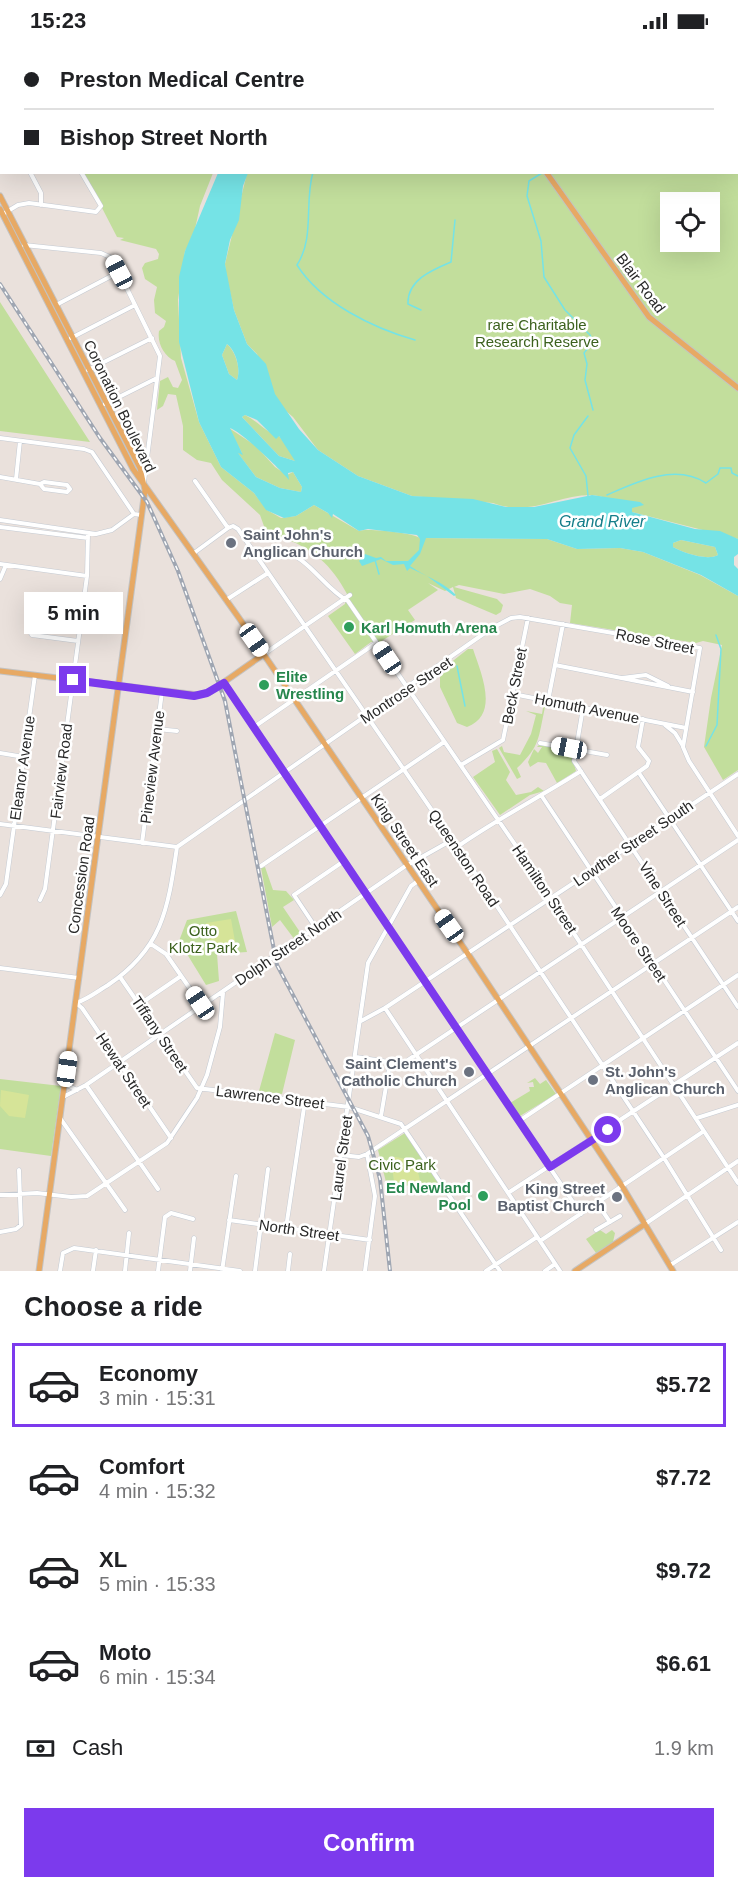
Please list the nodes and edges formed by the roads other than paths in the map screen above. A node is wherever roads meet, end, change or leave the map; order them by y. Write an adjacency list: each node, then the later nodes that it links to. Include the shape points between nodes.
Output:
1 (31, 174): 5 (street, via 41,193)
2 (82, 174): 5 (street, via 99,210)
3 (547, 174): 15 (main road, Blair Road, via 649,317)
4 (0, 196): 6 (main road, Coronation Boulevard)
5 (41, 205): 6 (street, via 24,204)
6 (4, 211): 7 (main road, Coronation Boulevard)
7 (23, 245): 8 (street, via 101,253 112,258); 10 (main road, Coronation Boulevard)
8 (119, 272): 9 (street); 10 (street)
9 (135, 305): 11 (street); 12 (street)
10 (54, 306): 11 (main road, Coronation Boulevard)
11 (70, 338): 13 (main road, Coronation Boulevard)
12 (152, 338): 13 (street); 14 (street, via 160,356)
13 (87, 371): 16 (main road, Coronation Boulevard)
14 (158, 377): 16 (street); 20 (street)
15 (738, 388)
16 (104, 405): 19 (main road, Coronation Boulevard)
17 (0, 438): 18 (street)
18 (20, 441): 23 (street); 27 (street, via 92,452)
19 (124, 443): 21 (main road, Coronation Boulevard); 25 (main road, Coronation Boulevard, via 133,469)
20 (147, 465): 21 (street); 25 (street)
21 (140, 468): 25 (main road, Coronation Boulevard)
22 (0, 477): 23 (street)
23 (16, 479): 26 (street)
24 (195, 481): 34 (street, Queenston Road)
25 (144, 483): 28 (main road, Concession Road); 38 (main road, King Street East)
26 (40, 484): 26 (street, via 44,489 70,489 67,485)
27 (134, 514): 28 (street); 36 (street, via 112,530)
28 (141, 515): 62 (main road, Concession Road)
29 (0, 520): 30 (street)
30 (10, 522): 31 (street); 33 (street)
31 (49, 526): 35 (street); 36 (street)
32 (0, 527): 33 (street)
33 (8, 528): 35 (street)
34 (228, 528): 38 (street); 41 (street, Queenston Road, via 238,529)
35 (48, 533): 36 (street)
36 (88, 536): 42 (street, Fairview Road)
37 (275, 548): 46 (street, Hamilton Street, via 313,569)
38 (194, 553): 45 (main road, King Street East)
39 (0, 564): 40 (street)
40 (6, 565): 42 (street); 43 (street)
41 (268, 573): 45 (street); 49 (street, Queenston Road)
42 (87, 576): 52 (street, Fairview Road)
43 (0, 579)
44 (350, 595): 46 (street)
45 (226, 600): 54 (main road, King Street East)
46 (344, 600): 49 (street); 53 (street, Hamilton Street)
47 (528, 618): 48 (street, Rose Street); 51 (street, Rose Street, via 511,618); 67 (street, Beck Street)
48 (563, 624): 55 (street); 66 (street, Rose Street, via 699,646)
49 (305, 627): 54 (street); 57 (street, Queenston Road)
50 (37, 635): 50 (street, via 40,614 35,609 31,612 29,630); 52 (street)
51 (484, 635): 64 (street, Montrose Street)
52 (78, 641): 60 (street, Fairview Road)
53 (376, 643): 57 (street); 64 (street, Hamilton Street)
54 (264, 654): 61 (main road); 68 (main road, King Street East)
55 (555, 665): 59 (street); 69 (street)
56 (0, 671): 58 (main road)
57 (335, 671): 68 (street); 71 (street, Queenston Road)
58 (35, 675): 60 (main road); 85 (street, Eleanor Avenue)
59 (622, 678): 63 (street); 63 (street, via 646,675)
60 (73, 680): 62 (main road); 101 (street, Fairview Road)
61 (224, 683): 65 (main road, via 198,695); 74 (street)
62 (119, 686): 65 (main road); 102 (main road, Concession Road)
63 (668, 687): 66 (street)
64 (408, 689): 71 (street, Montrose Street); 78 (street, Hamilton Street)
65 (162, 692): 76 (street, Pineview Avenue)
66 (693, 692): 75 (street, Rose Street)
67 (513, 694): 69 (street, Homuth Avenue); 86 (street, Beck Street, via 503,740)
68 (295, 699): 74 (street); 80 (main road, King Street East)
69 (548, 701): 70 (street, Homuth Avenue)
70 (583, 708): 72 (street, Homuth Avenue); 82 (street)
71 (367, 717): 80 (street, Montrose Street); 87 (street, Queenston Road)
72 (643, 719): 73 (street, Homuth Avenue); 89 (street, via 638,747 649,761)
73 (662, 723): 75 (street, Homuth Avenue); 81 (street, via 675,733)
74 (254, 727): 90 (street)
75 (686, 728): 81 (street, Rose Street)
76 (157, 729): 77 (street); 105 (street, Pineview Avenue)
77 (177, 731)
78 (444, 741): 86 (street, Hamilton Street); 87 (street)
79 (540, 743): 82 (street)
80 (327, 745): 90 (street, Montrose Street); 94 (main road, King Street East)
81 (683, 747): 92 (street)
82 (575, 749): 84 (street); 88 (street, Vine Street, via 573,759)
83 (0, 753): 85 (street)
84 (607, 755)
85 (24, 757): 99 (street, Eleanor Avenue)
86 (461, 765): 97 (street, Hamilton Street)
87 (403, 770): 94 (street); 104 (street, Queenston Road)
88 (581, 771): 93 (street); 95 (street, Vine Street)
89 (639, 773): 95 (street); 96 (street)
90 (285, 774): 100 (street); 107 (street, Montrose Street)
91 (738, 774): 92 (street, Lowther Street South)
92 (709, 792): 96 (street, Lowther Street South); 103 (street)
93 (541, 795): 97 (street); 113 (street, Moore Street)
94 (363, 798): 100 (street); 112 (main road, King Street East)
95 (600, 799): 106 (street, Vine Street)
96 (670, 819): 106 (street, Lowther Street South); 110 (street)
97 (499, 820): 108 (street); 118 (street, Hamilton Street)
98 (0, 824): 99 (street)
99 (15, 825): 101 (street); 117 (street, Eleanor Avenue, via 6,884)
100 (321, 826): 109 (street); 111 (street)
101 (54, 831): 102 (street); 119 (street, Fairview Road)
102 (99, 837): 105 (street); 137 (main road, Concession Road)
103 (738, 838): 110 (street)
104 (452, 840): 108 (street, Queenston Road); 112 (street, Dolph Street North)
105 (142, 843): 107 (street)
106 (631, 845): 113 (street, Lowther Street South); 115 (street, Vine Street)
107 (177, 847): 128 (street, via 168,904)
108 (457, 847): 125 (street, Queenston Road)
109 (344, 861): 116 (street); 126 (street, via 294,895)
110 (700, 865): 115 (street); 121 (street)
111 (261, 866)
112 (409, 866): 114 (main road, King Street East); 116 (street, Dolph Street North)
113 (591, 871): 118 (street, Lowther Street South); 122 (street, Moore Street)
114 (418, 880): 124 (street, Laurel Street); 130 (main road, King Street East)
115 (662, 891): 122 (street); 127 (street, Vine Street)
116 (366, 893): 124 (street); 126 (street, Dolph Street North)
117 (0, 895)
118 (551, 898): 125 (street, Lowther Street South); 129 (street, Hamilton Street)
119 (40, 900)
120 (738, 907): 121 (street)
121 (731, 912): 123 (street); 127 (street)
122 (622, 918): 129 (street); 131 (street, Moore Street)
123 (738, 921)
124 (388, 925): 138 (street); 150 (street, Laurel Street, via 369,960)
125 (509, 925): 130 (street, Lowther Street South); 133 (street, Queenston Road)
126 (316, 928): 140 (street, Dolph Street North)
127 (692, 938): 131 (street); 139 (street, Vine Street)
128 (151, 944): 135 (street, via 138,962); 136 (street, via 166,954)
129 (582, 944): 133 (street); 141 (street, Hamilton Street)
130 (467, 953): 138 (street, Lowther Street South); 142 (main road, King Street East)
131 (653, 964): 141 (street); 148 (street, Moore Street)
132 (0, 968): 137 (street)
133 (540, 972): 142 (street); 149 (street, Queenston Road)
134 (738, 975): 139 (street)
135 (120, 976): 143 (street); 144 (street, Tiffany Street)
136 (181, 976): 144 (street); 145 (street)
137 (80, 978): 143 (main road, Concession Road)
138 (426, 981): 147 (street, Lowther Street South); 151 (street)
139 (724, 985): 146 (street, Vine Street); 148 (street)
140 (223, 992): 145 (street, Dolph Street North); 166 (street, via 219,1032)
141 (613, 992): 149 (street); 153 (street, Hamilton Street)
142 (499, 1000): 151 (street); 155 (main road, King Street East)
143 (76, 1003): 159 (street, Hewat Street); 163 (main road, Concession Road)
144 (139, 1004): 152 (street, Tiffany Street)
145 (202, 1006): 152 (street, Dolph Street North)
146 (738, 1007)
147 (385, 1008): 150 (street, Lowther Street South); 156 (street)
148 (684, 1011): 153 (street); 158 (street, Moore Street)
149 (571, 1019): 155 (street); 161 (street, Queenston Road)
150 (362, 1021): 157 (street, Laurel Street)
151 (457, 1028): 156 (street); 162 (street)
152 (160, 1034): 159 (street, Dolph Street North); 166 (street, Tiffany Street, via 195,1086)
153 (644, 1038): 161 (street); 165 (street, Hamilton Street)
154 (738, 1043): 158 (street)
155 (530, 1047): 162 (street); 169 (main road, King Street East)
156 (416, 1055): 160 (street, via 402,1064); 172 (street)
157 (356, 1058): 160 (street); 174 (street, Laurel Street)
158 (716, 1058): 165 (street); 168 (street, Moore Street)
159 (119, 1062): 164 (street, Dolph Street North); 182 (street, Hewat Street)
160 (390, 1063): 176 (street)
161 (602, 1066): 169 (street); 175 (street, Queenston Road)
162 (488, 1074): 172 (street); 179 (street)
163 (65, 1084): 167 (street); 170 (main road, Concession Road)
164 (86, 1085): 167 (street, Dolph Street North); 188 (street)
165 (675, 1085): 175 (street); 178 (street, Hamilton Street)
166 (201, 1088): 171 (street, Lawrence Street); 182 (street)
167 (78, 1090): 170 (street, Dolph Street North)
168 (738, 1091)
169 (561, 1093): 179 (street); 183 (main road, King Street East)
170 (63, 1097): 177 (main road, Concession Road)
171 (304, 1101): 174 (street, Lawrence Street); 213 (street)
172 (447, 1102): 180 (street); 199 (street)
173 (738, 1105): 178 (street)
174 (349, 1107): 176 (street, Lawrence Street); 185 (street, Laurel Street)
175 (633, 1113): 183 (street); 186 (street, Queenston Road)
176 (381, 1116): 180 (street, Lawrence Street)
177 (60, 1118): 195 (street); 200 (main road, Concession Road)
178 (697, 1118): 181 (street, Hamilton Street)
179 (519, 1120): 189 (street)
180 (405, 1128): 184 (street); 229 (street)
181 (704, 1131): 186 (street); 190 (street, Hamilton Street)
182 (171, 1138): 188 (street)
183 (592, 1140): 189 (street); 196 (main road, King Street East)
184 (367, 1154): 185 (street); 221 (street, via 375,1196)
185 (342, 1155): 217 (street, Laurel Street)
186 (664, 1158): 196 (street); 202 (street, Queenston Road)
187 (738, 1161): 190 (street)
188 (139, 1162): 195 (street); 197 (street)
189 (550, 1167): 199 (street); 205 (street)
190 (728, 1168): 194 (street, Hamilton Street); 202 (street)
191 (268, 1169): 211 (street)
192 (19, 1170): 198 (street)
193 (236, 1176): 208 (street)
194 (738, 1183)
195 (107, 1184): 200 (street, via 87,1196); 204 (street)
196 (622, 1186): 203 (street); 212 (main road, King Street East)
197 (158, 1189)
198 (20, 1193): 200 (street); 201 (street); 215 (street, via 21,1225)
199 (508, 1193): 220 (street)
200 (49, 1194): 233 (main road, Concession Road)
201 (0, 1195)
202 (687, 1196): 212 (street); 218 (street, Queenston Road)
203 (597, 1203): 205 (street); 209 (street)
204 (125, 1210)
205 (581, 1214): 220 (street)
206 (620, 1216): 209 (street)
207 (193, 1219): 227 (street, via 171,1214 165,1217)
208 (229, 1220): 211 (street, North Street); 232 (street)
209 (610, 1222): 214 (street)
210 (738, 1222): 218 (street)
211 (261, 1224): 213 (street, North Street); 240 (street)
212 (645, 1224): 222 (main road, King Street East); 248 (main road)
213 (286, 1228): 217 (street, North Street)
214 (596, 1230)
215 (0, 1232)
216 (129, 1233): 226 (street)
217 (330, 1234): 221 (street, North Street); 242 (street, Laurel Street)
218 (713, 1237): 224 (street, Queenston Road); 231 (street)
219 (194, 1238): 228 (street)
220 (539, 1239): 229 (street); 230 (street)
221 (370, 1240): 243 (street)
222 (658, 1246): 231 (main road, King Street East); 249 (main road, King Street East)
223 (96, 1250): 226 (street); 234 (street, via 64,1251); 235 (street)
224 (721, 1250)
225 (290, 1254): 241 (street)
226 (127, 1255): 227 (street); 236 (street)
227 (159, 1259): 228 (street); 237 (street)
228 (191, 1264): 232 (street); 238 (street)
229 (496, 1264): 244 (street); 245 (street)
230 (555, 1264): 246 (street); 247 (street)
231 (672, 1264): 249 (main road, King Street East)
232 (222, 1270): 239 (street)
233 (39, 1271)
234 (60, 1271)
235 (93, 1271)
236 (125, 1271)
237 (158, 1271)
238 (190, 1271)
239 (240, 1271)
240 (255, 1271)
241 (288, 1271)
242 (324, 1271)
243 (365, 1271)
244 (486, 1271)
245 (500, 1271)
246 (544, 1271)
247 (560, 1271)
248 (575, 1271)
249 (675, 1271)

